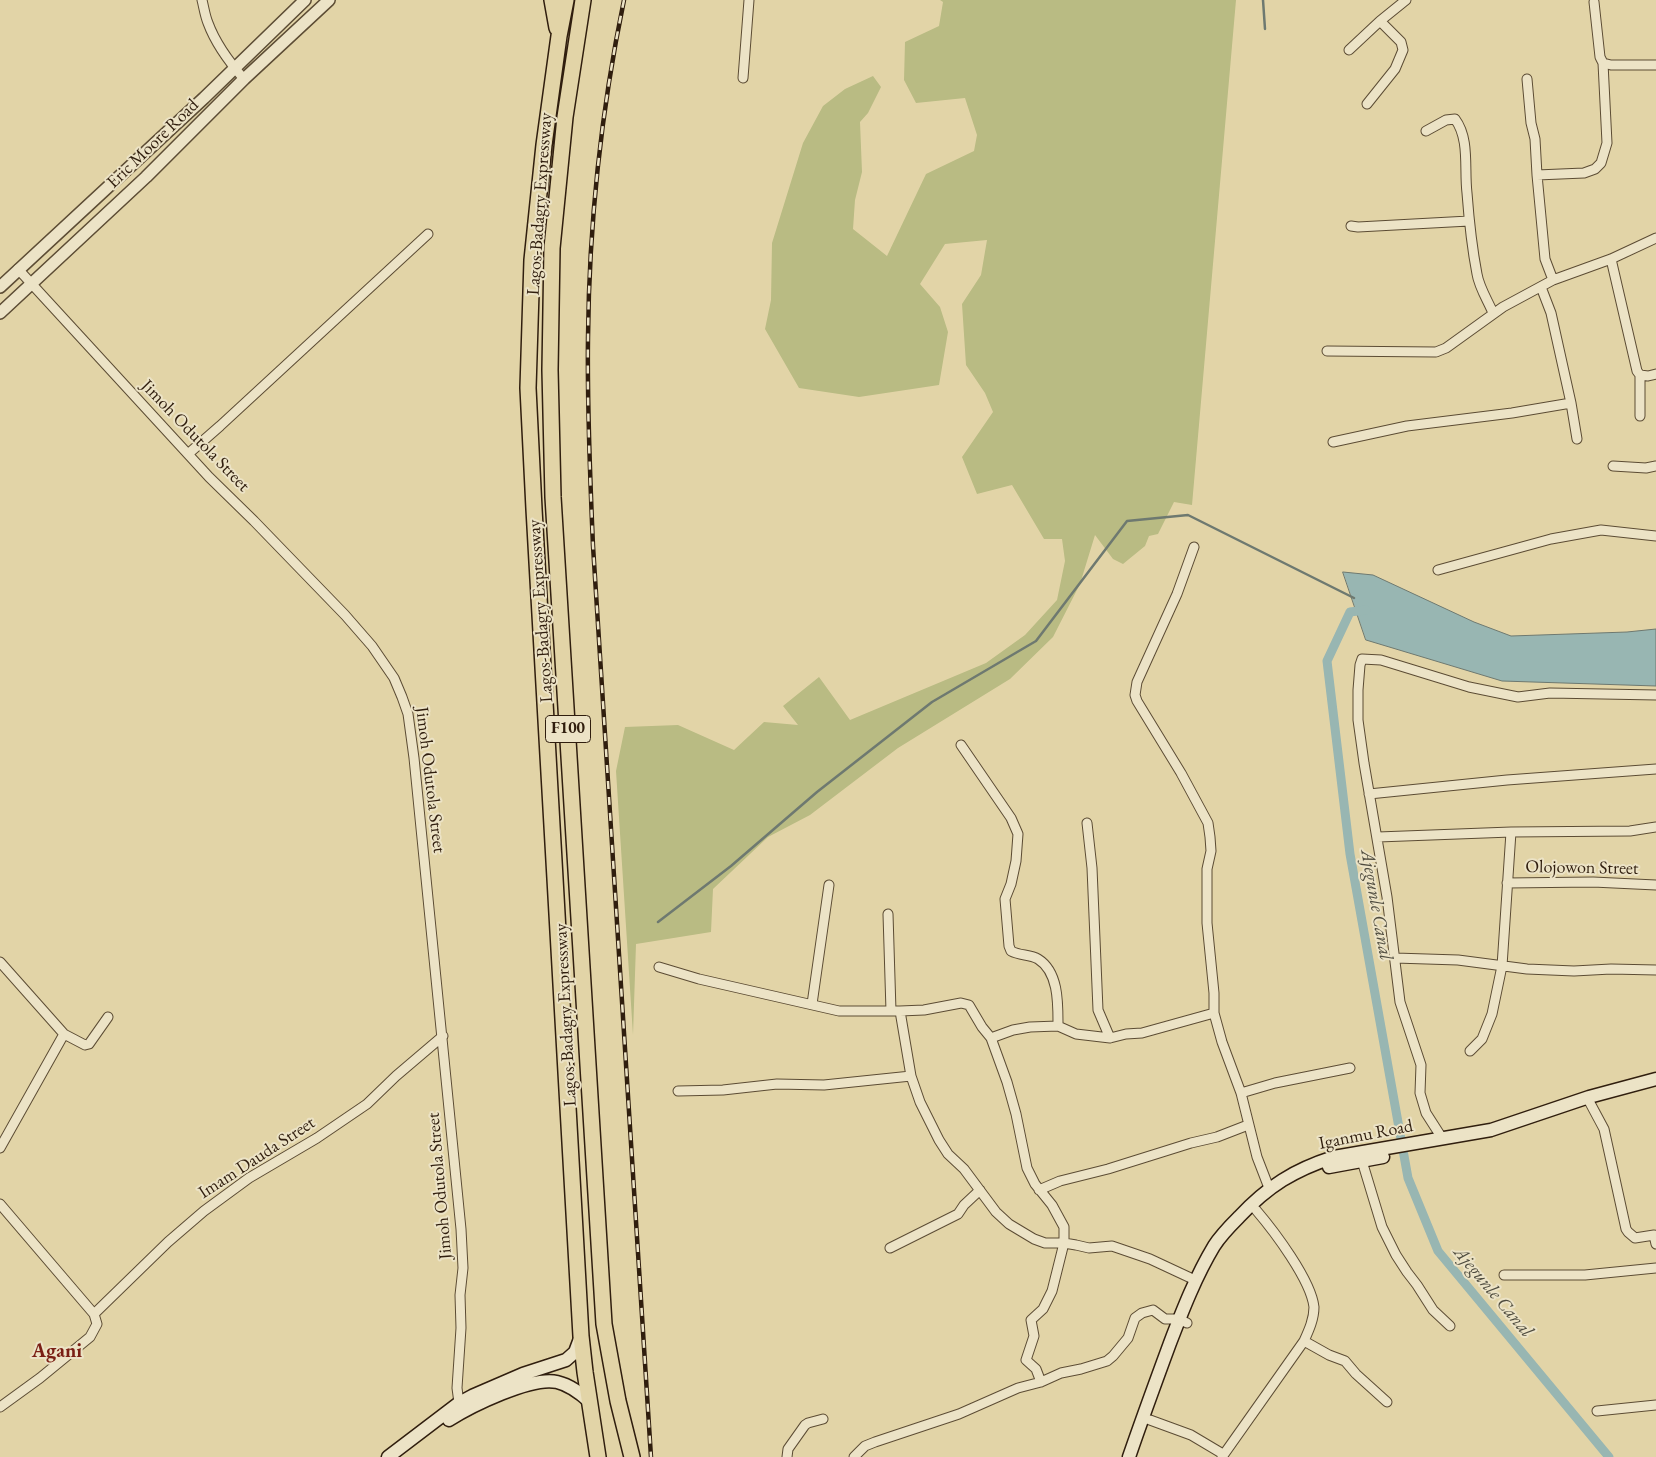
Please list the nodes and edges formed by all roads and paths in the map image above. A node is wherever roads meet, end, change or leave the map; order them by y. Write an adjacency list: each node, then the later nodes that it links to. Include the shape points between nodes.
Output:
1 (202, 0): 15 (street, via 213,35)
2 (305, 0): 15 (street, Eric Moore Road)
3 (329, 0): 17 (street, Eric Moore Road)
4 (552, 0): 11 (highway)
5 (566, 0): 11 (highway, Lagos-Badagry Expressway / F100)
6 (583, 0): 115 (highway, Lagos-Badagry Expressway / F100, via 568,99 552,248 553,497 604,1324)
7 (749, 0): 16 (street)
8 (1406, 0): 10 (street)
9 (1594, 2): 13 (street)
10 (1380, 21): 12 (street); 19 (street, via 1401,42 1403,50 1395,69)
11 (559, 36): 100 (highway, Lagos-Badagry Expressway / F100, via 532,260 528,388)
12 (1349, 50)
13 (1603, 63): 14 (street); 21 (street, via 1607,143 1601,163 1595,170 1584,173)
14 (1656, 65)
15 (234, 68): 17 (street); 27 (street, Eric Moore Road)
16 (743, 78)
17 (244, 79): 29 (street, Eric Moore Road, via 146,177)
18 (1527, 79): 21 (street)
19 (1367, 104)
20 (1426, 131): 22 (street, via 1455,118 1461,127)
21 (1537, 174): 28 (street, via 1544,259)
22 (1469, 221): 23 (street); 33 (street, via 1477,276)
23 (1351, 226)
24 (428, 234): 41 (street)
25 (1656, 238): 26 (street)
26 (1612, 259): 28 (street); 36 (street)
27 (18, 269): 29 (street, Jimoh Odutola Street); 30 (street, Eric Moore Road)
28 (1553, 280): 31 (street)
29 (31, 283): 32 (street, Eric Moore Road); 41 (street, Jimoh Odutola Street)
30 (0, 287)
31 (1541, 287): 33 (street); 37 (street, via 1551,313)
32 (0, 313)
33 (1493, 313): 34 (street, via 1436,352)
34 (1327, 351)
35 (1656, 374): 36 (street)
36 (1640, 375): 38 (street)
37 (1572, 403): 39 (street); 40 (street, via 1512,414 1407,426)
38 (1640, 416)
39 (1577, 439)
40 (1333, 442)
41 (188, 454): 70 (street, Jimoh Odutola Street, via 345,615 394,678 408,714)
42 (1613, 466): 43 (street)
43 (1656, 466)
44 (1656, 536): 46 (street, via 1601,530 1551,539)
45 (1194, 547): 66 (street, via 1177,594 1137,682 1135,695 1208,823 1211,851 1207,869 1207,923)
46 (1438, 570)
47 (1656, 695): 50 (street, via 1550,694 1518,697 1469,687 1380,660 1362,659 1358,720)
48 (961, 745): 68 (street, via 1011,818 1018,834 1016,862 1005,899 1009,946 1011,952 1038,959 1049,969 1058,1000)
49 (1656, 770): 50 (street)
50 (1369, 794): 54 (street)
51 (1087, 823): 72 (street, via 1098,1010)
52 (1656, 827): 53 (street, via 1630,831)
53 (1510, 832): 54 (street); 55 (street)
54 (1378, 837): 59 (street)
55 (1507, 884): 57 (street, Olojowon Street, via 1593,882); 61 (street)
56 (829, 885): 64 (street)
57 (1656, 885)
58 (888, 914): 65 (street)
59 (1395, 958): 61 (street, via 1458,960); 82 (street, via 1400,1002 1421,1065 1420,1093 1426,1113)
60 (0, 962): 69 (street)
61 (1502, 966): 63 (street, via 1574,971); 73 (street, via 1492,1014 1482,1039)
62 (659, 967): 64 (street)
63 (1656, 970)
64 (812, 1004): 65 (street, via 840,1011)
65 (896, 1011): 71 (street, via 961,1003 970,1005); 75 (street)
66 (1214, 1013): 72 (street, via 1142,1033); 79 (street)
67 (108, 1016): 69 (street, via 89,1044)
68 (1058, 1026): 71 (street, via 1013,1030); 72 (street, via 1076,1034)
69 (64, 1034): 84 (street)
70 (443, 1036): 97 (street, Imam Dauda Street, via 367,1104 318,1138 249,1178 204,1211); 107 (street, Jimoh Odutola Street, via 463,1268 457,1388)
71 (991, 1038): 88 (street, via 1016,1114 1027,1168)
72 (1110, 1038)
73 (1470, 1051)
74 (1350, 1068): 79 (street)
75 (911, 1076): 78 (street, via 824,1085 777,1084); 87 (street, via 939,1140)
76 (1656, 1079): 80 (main road, Iganmu Road)
77 (1656, 1084): 80 (main road, Iganmu Road)
78 (678, 1091)
79 (1241, 1093): 81 (street)
80 (1589, 1099): 82 (main road, Iganmu Road, via 1491,1130); 83 (main road, Iganmu Road, via 1490,1135 1443,1145); 92 (street, via 1604,1129 1626,1229 1635,1238 1654,1234)
81 (1248, 1125): 86 (street); 88 (street)
82 (1442, 1138): 83 (main road, Iganmu Road)
83 (1427, 1144): 85 (main road, Iganmu Road)
84 (0, 1148)
85 (1369, 1157): 86 (main road, Iganmu Road, via 1348,1154 1313,1164); 90 (main road, Iganmu Road, via 1316,1172 1274,1194); 99 (street, via 1382,1227 1432,1310)
86 (1269, 1188): 96 (main road, Iganmu Road, via 1226,1230)
87 (980, 1190): 91 (street, via 1009,1224 1045,1243); 93 (street, via 958,1214)
88 (1039, 1190): 91 (street, via 1064,1227)
89 (0, 1204): 97 (street)
90 (1256, 1210): 98 (main road, Iganmu Road, via 1222,1249); 101 (street, via 1286,1248 1308,1288 1314,1309)
91 (1064, 1243): 96 (street, via 1088,1248 1112,1246); 102 (street, via 1052,1292 1043,1309 1031,1320 1034,1336 1026,1360 1036,1369)
92 (1656, 1244)
93 (890, 1248)
94 (1656, 1268): 95 (street, via 1585,1275)
95 (1504, 1275)
96 (1195, 1280): 98 (main road, Iganmu Road)
97 (94, 1314): 106 (street, via 96,1324 90,1337)
98 (1183, 1321): 102 (street, via 1165,1318 1153,1310 1142,1313 1135,1318 1128,1338 1106,1361); 110 (main road, Iganmu Road); 118 (main road, Iganmu Road)
99 (1450, 1326)
100 (581, 1336): 103 (highway, Lagos-Badagry Expressway / F100); 107 (main road, via 574,1352 566,1360 472,1396)
101 (1304, 1340): 104 (street, via 1346,1361); 111 (street)
102 (1041, 1382): 117 (street, via 875,1442)
103 (590, 1402): 107 (main road, via 566,1385 547,1381); 114 (highway, Lagos-Badagry Expressway / F100)
104 (1387, 1402)
105 (1656, 1404): 108 (street)
106 (0, 1407)
107 (461, 1407): 112 (main road); 113 (main road)
108 (1597, 1411)
109 (823, 1419): 116 (street, via 805,1425 788,1450)
110 (1150, 1420): 111 (street, via 1191,1435); 119 (main road, Iganmu Road)
111 (1223, 1455)
112 (388, 1457)
113 (399, 1457)
114 (598, 1457)
115 (632, 1457)
116 (787, 1457)
117 (854, 1457)
118 (1129, 1457)
119 (1137, 1457)

